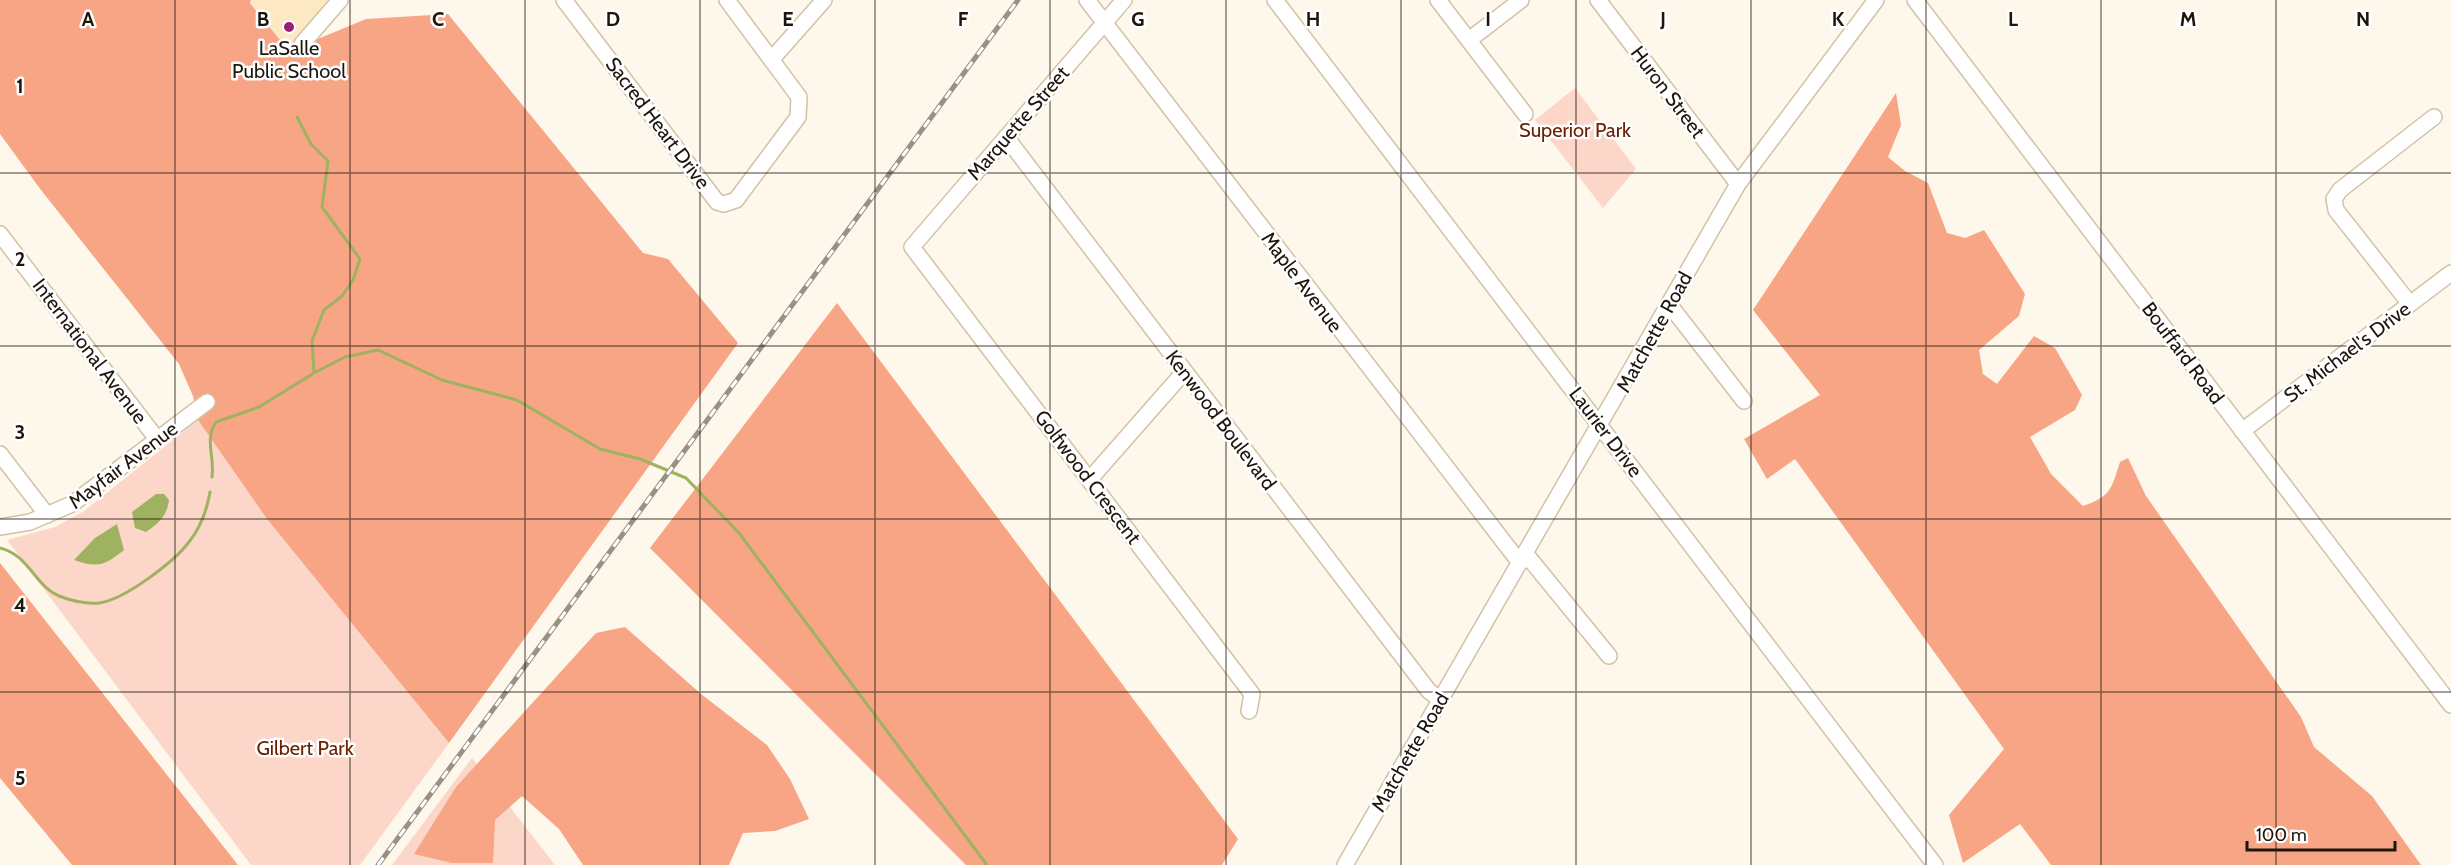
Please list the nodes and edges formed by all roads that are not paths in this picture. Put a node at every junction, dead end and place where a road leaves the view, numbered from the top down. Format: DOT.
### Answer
graph roads {
  1 [pos="340,0"];
  2 [pos="564,0"];
  3 [pos="727,0"];
  4 [pos="824,0"];
  5 [pos="1087,0"];
  6 [pos="1124,0"];
  7 [pos="1275,0"];
  8 [pos="1438,0"];
  9 [pos="1521,0"];
  10 [pos="1598,0"];
  11 [pos="1876,0"];
  12 [pos="1915,0"];
  13 [pos="1105,23"];
  14 [pos="1468,40"];
  15 [pos="302,44"];
  16 [pos="772,59"];
  17 [pos="1525,114"];
  18 [pos="2434,117"];
  19 [pos="1006,137"];
  20 [pos="1738,184"];
  21 [pos="0,234"];
  22 [pos="912,247"];
  23 [pos="2451,273"];
  24 [pos="1669,304"];
  25 [pos="2410,304"];
  26 [pos="1184,372"];
  27 [pos="1744,401"];
  28 [pos="207,402"];
  29 [pos="1601,426"];
  30 [pos="2242,431"];
  31 [pos="157,439"];
  32 [pos="0,454"];
  33 [pos="1090,479"];
  34 [pos="47,515"];
  35 [pos="0,527"];
  36 [pos="1522,558"];
  37 [pos="1609,656"];
  38 [pos="1440,700"];
  39 [pos="2451,705"];
  40 [pos="1249,711"];
  41 [pos="1345,865"];
  42 [pos="1935,865"];
  1 -- 15 [label="street"];
  2 -- 16 [label="street, Sacred Heart Drive"];
  3 -- 16 [label="street"];
  4 -- 16 [label="street"];
  5 -- 13 [label="street, Maple Avenue"];
  6 -- 13 [label="street, Marquette Street"];
  7 -- 29 [label="street, Laurier Drive"];
  8 -- 14 [label="street"];
  9 -- 14 [label="street"];
  10 -- 20 [label="street, Huron Street"];
  11 -- 20 [label="street, Matchette Road"];
  12 -- 30 [label="street, Bouffard Road"];
  13 -- 19 [label="street, Marquette Street"];
  13 -- 36 [label="street, Maple Avenue"];
  14 -- 17 [label="street"];
  18 -- 25 [label="street"];
  19 -- 22 [label="street, Marquette Street"];
  19 -- 26 [label="street, Kenwood Boulevard"];
  20 -- 24 [label="street, Matchette Road"];
  21 -- 31 [label="street, International Avenue"];
  22 -- 33 [label="street, Golfwood Crescent"];
  23 -- 25 [label="street, St. Michael's Drive"];
  24 -- 27 [label="street"];
  24 -- 29 [label="street, Matchette Road"];
  25 -- 30 [label="street, St. Michael's Drive"];
  26 -- 33 [label="street"];
  26 -- 38 [label="street, Kenwood Boulevard"];
  28 -- 31 [label="street, Mayfair Avenue"];
  29 -- 36 [label="street, Matchette Road"];
  29 -- 42 [label="street, Laurier Drive"];
  30 -- 39 [label="street, Bouffard Road"];
  31 -- 34 [label="street, Mayfair Avenue"];
  32 -- 34 [label="street"];
  33 -- 40 [label="street, Golfwood Crescent"];
  34 -- 35 [label="street, Mayfair Avenue"];
  36 -- 37 [label="street, Maple Avenue"];
  36 -- 38 [label="street, Matchette Road"];
  38 -- 41 [label="street, Matchette Road"];
}
